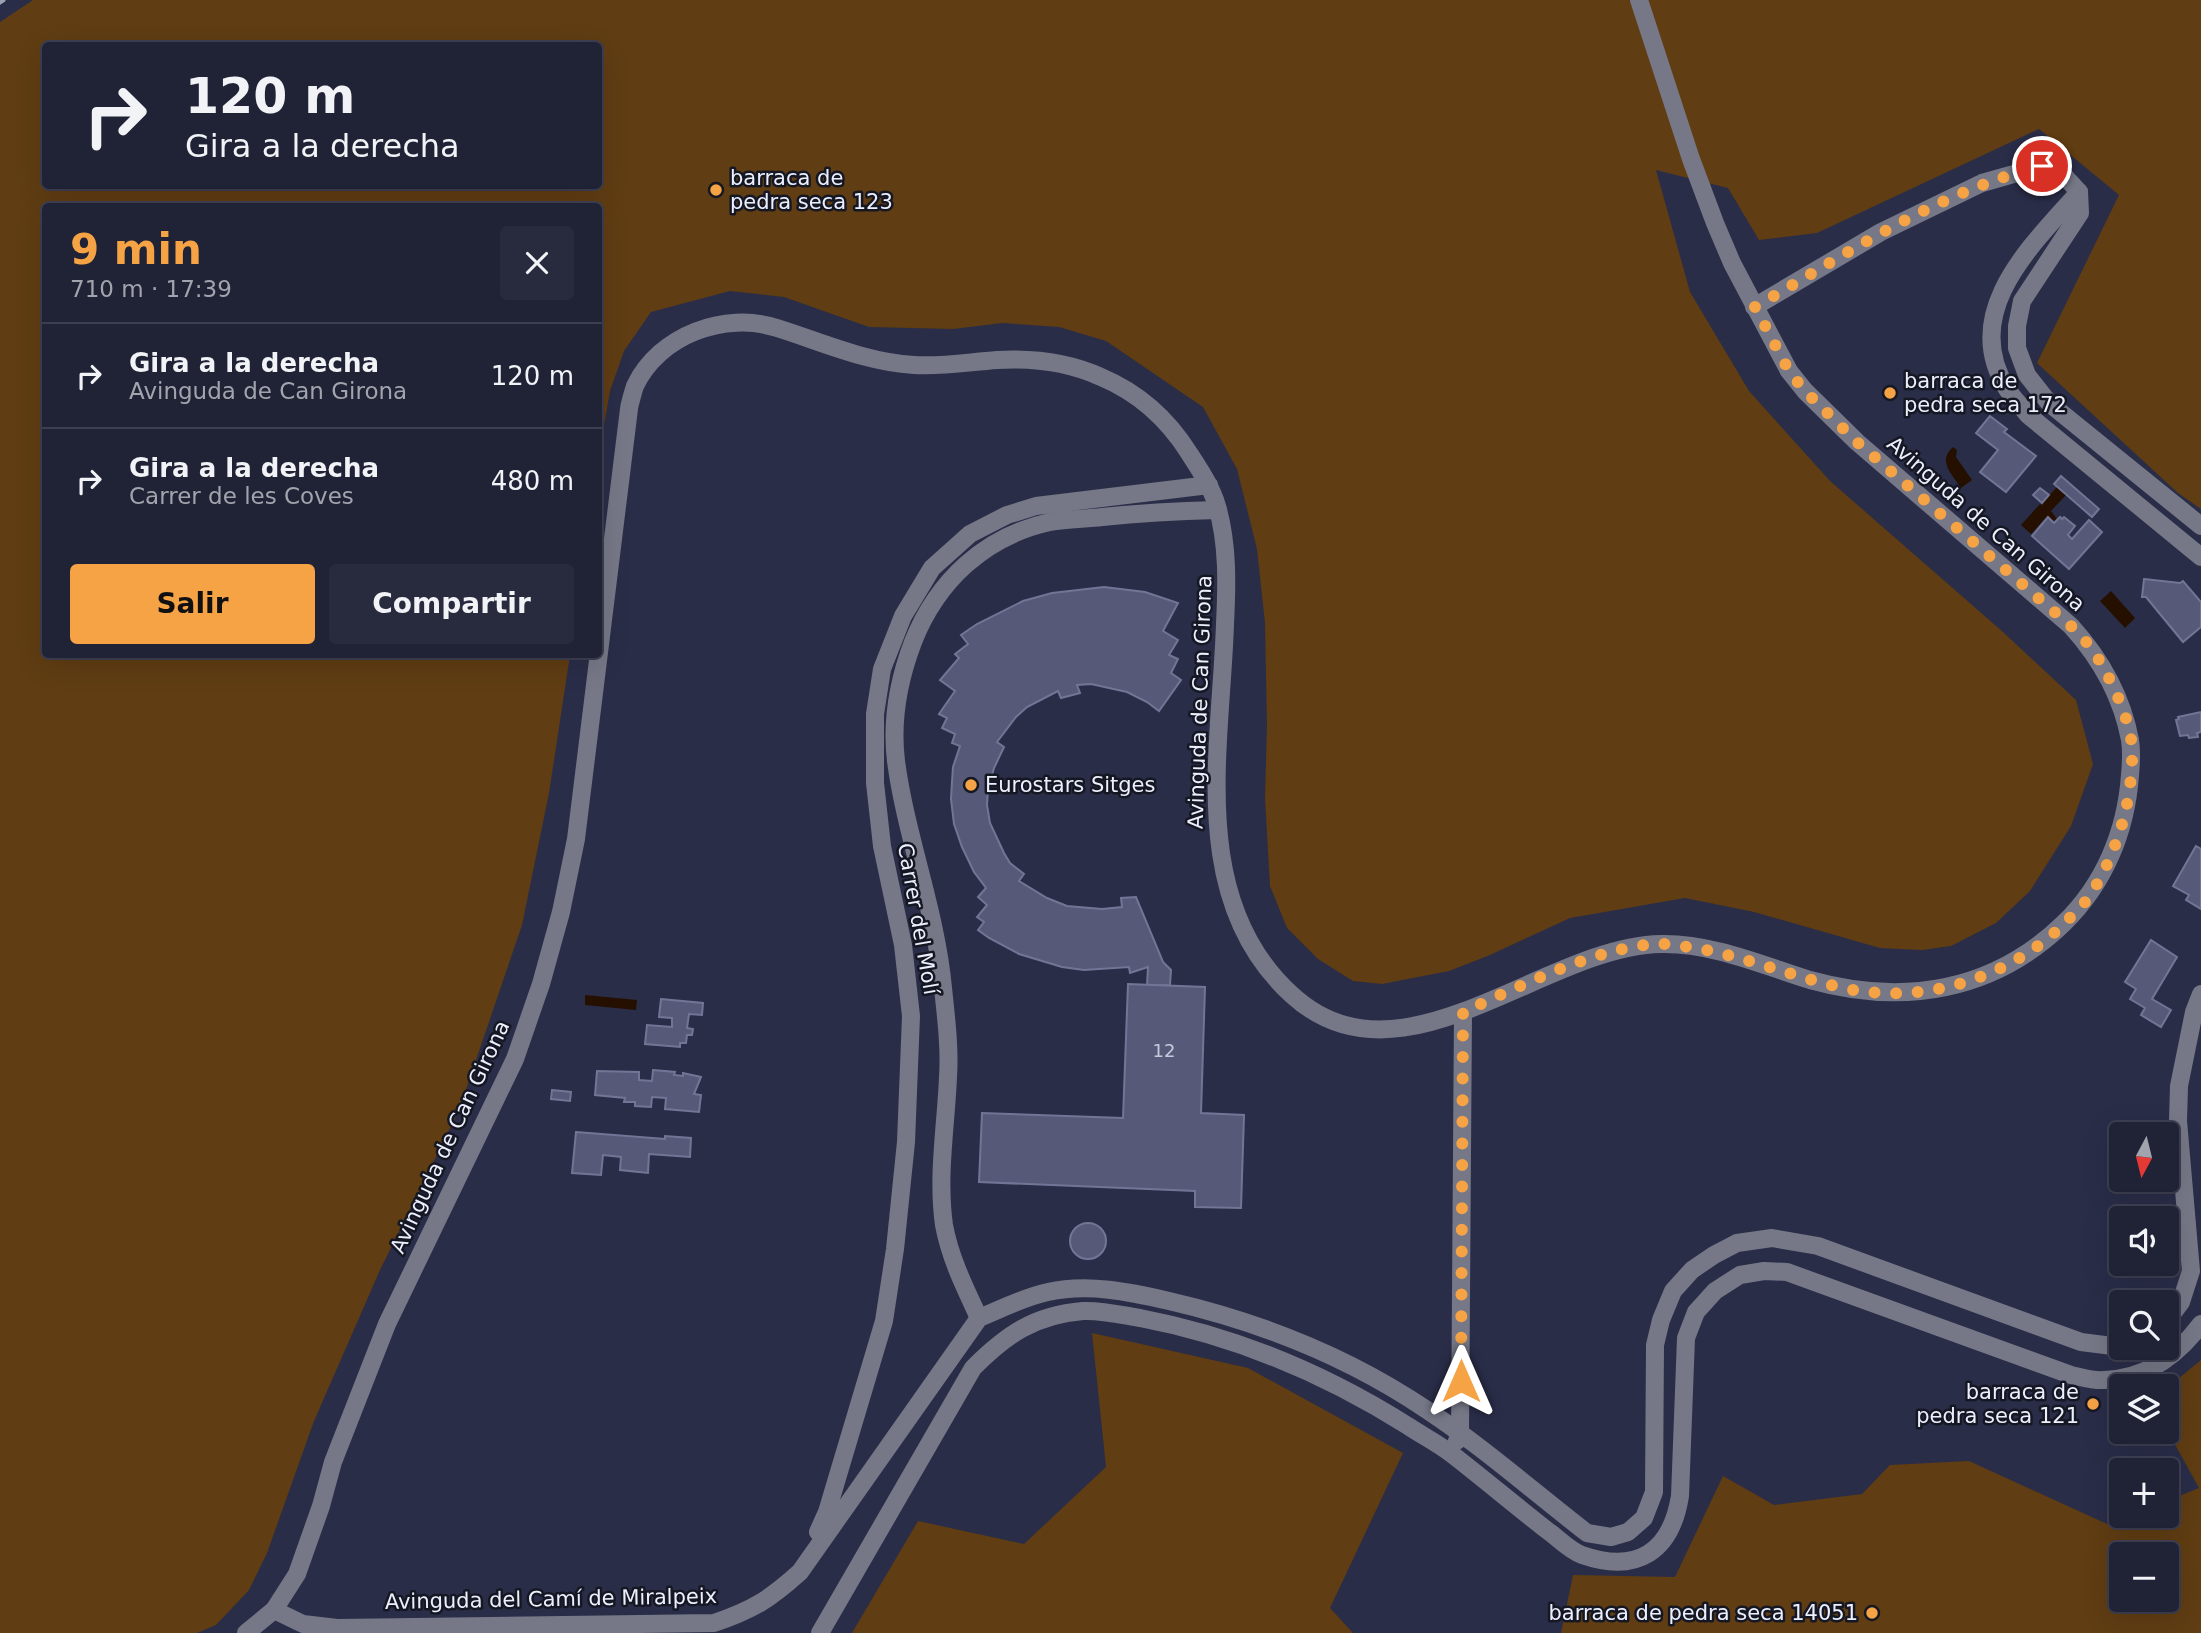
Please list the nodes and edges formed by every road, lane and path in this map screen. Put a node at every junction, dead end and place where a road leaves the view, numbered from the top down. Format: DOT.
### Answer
graph roads {
  1 [pos="1639,0"];
  2 [pos="2079,192"];
  3 [pos="1755,307"];
  4 [pos="1209,485"];
  5 [pos="1218,510"];
  6 [pos="2201,526"];
  7 [pos="2201,557"];
  8 [pos="602,628"];
  9 [pos="598,658"];
  10 [pos="2201,994"];
  11 [pos="1463,1012"];
  12 [pos="2179,1305"];
  13 [pos="979,1318"];
  14 [pos="2201,1324"];
  15 [pos="2109,1346"];
  16 [pos="1461,1434"];
  17 [pos="1451,1454"];
  18 [pos="800,1572"];
  19 [pos="274,1610"];
  20 [pos="246,1633"];
  21 [pos="820,1633"];
  1 -- 3 [label="street, Avinguda de Can Girona"];
  2 -- 3 [label="street"];
  2 -- 6 [label="street"];
  2 -- 7 [label="street"];
  3 -- 11 [label="street, Avinguda de Can Girona"];
  4 -- 5 [label="street, Avinguda de Can Girona"];
  4 -- 8 [label="street, Avinguda de Can Girona"];
  4 -- 18 [label="street, Carrer del Molí"];
  5 -- 11 [label="street, Avinguda de Can Girona"];
  5 -- 13 [label="street, Carrer del Molí"];
  9 -- 19 [label="street, Avinguda de Can Girona"];
  10 -- 12 [label="street"];
  11 -- 16 [label="street"];
  13 -- 16 [label="street"];
  13 -- 18 [label="street, Avinguda del Camí de Miralpeix"];
  14 -- 17 [label="street"];
  15 -- 16 [label="street"];
  16 -- 17 [label="street"];
  17 -- 21 [label="street"];
  18 -- 19 [label="street, Avinguda del Camí de Miralpeix"];
  19 -- 20 [label="street"];
}
